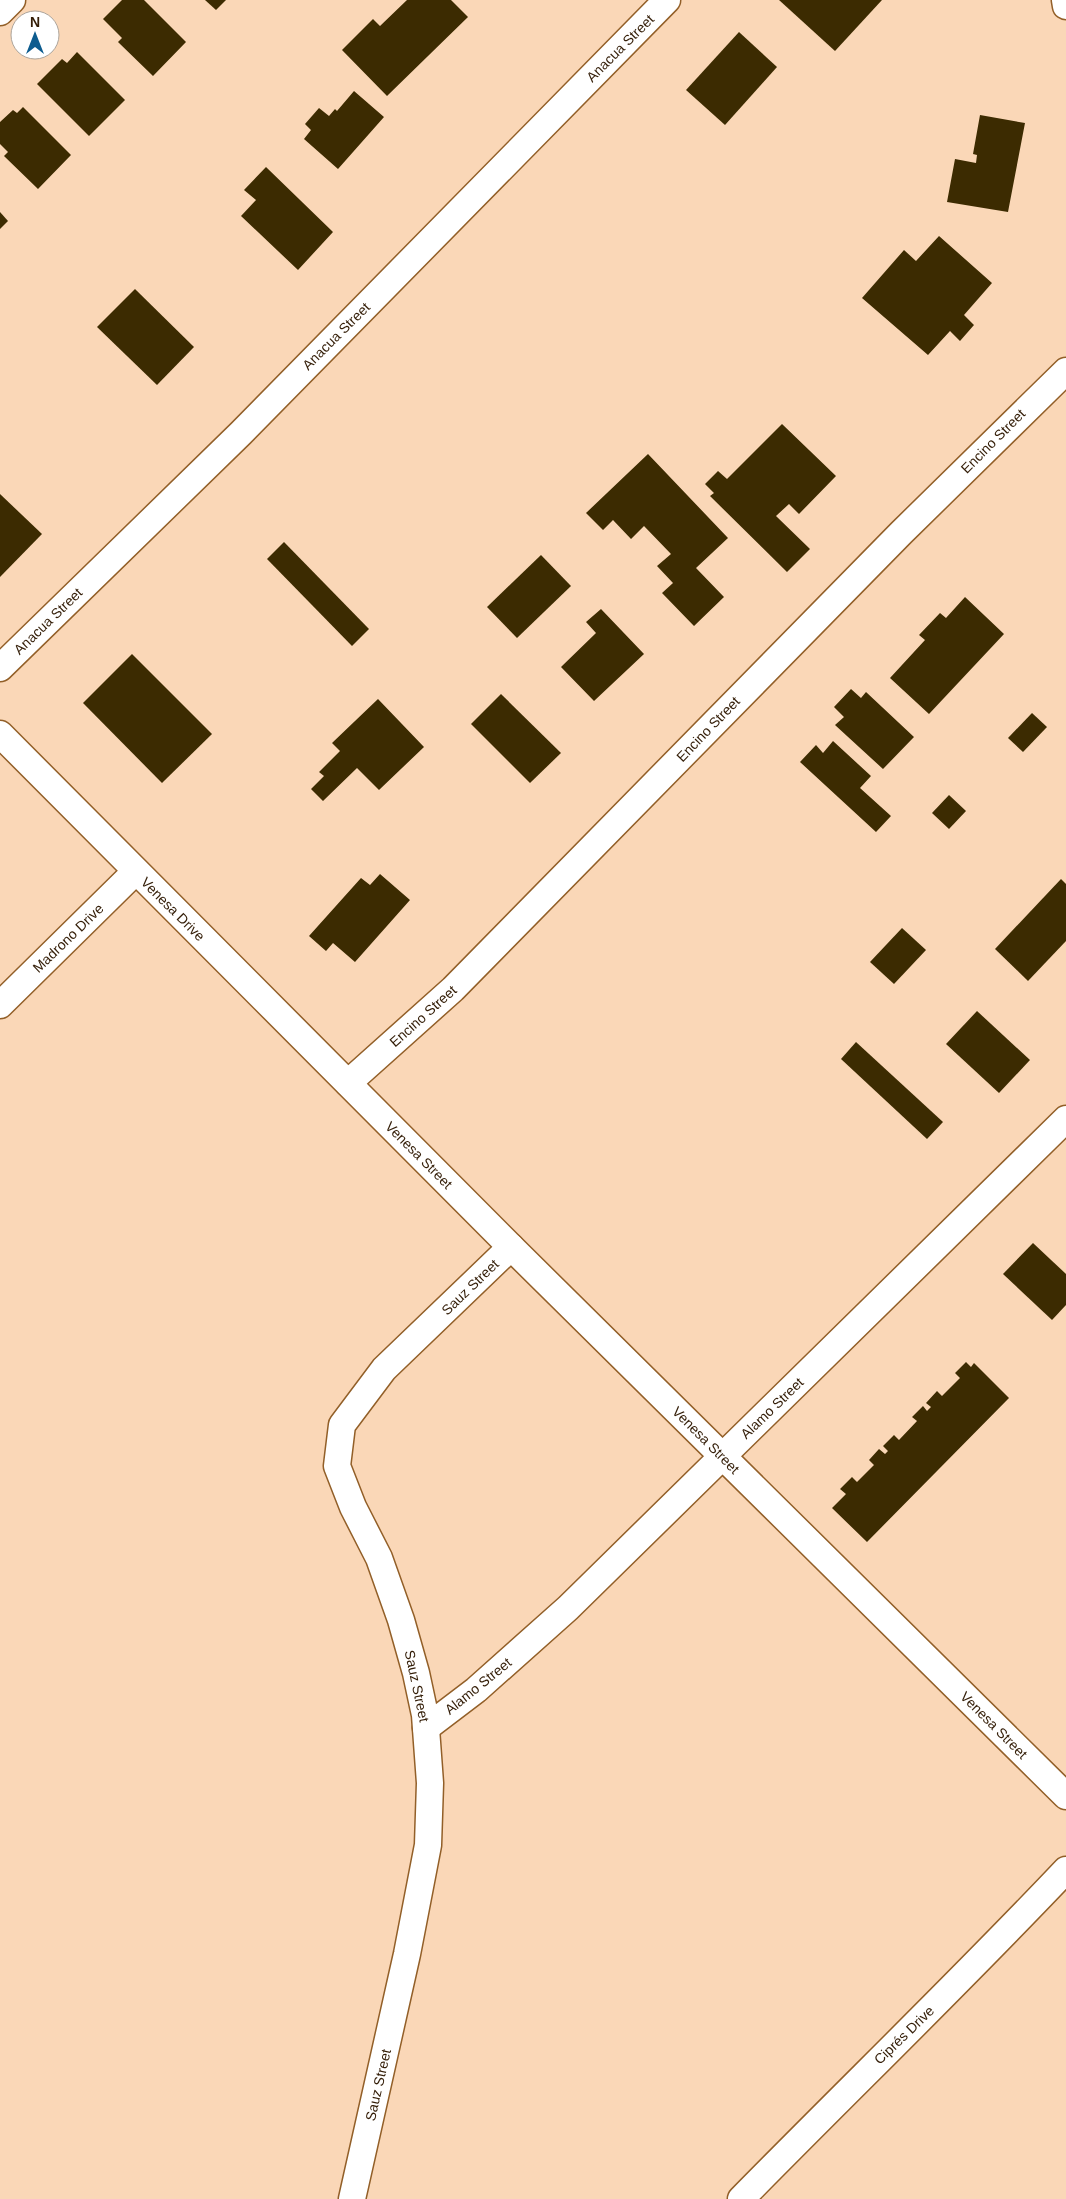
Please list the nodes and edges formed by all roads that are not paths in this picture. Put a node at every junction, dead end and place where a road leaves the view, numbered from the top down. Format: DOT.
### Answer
graph roads {
  1 [pos="12,0"];
  2 [pos="667,0"];
  3 [pos="1065,0"];
  4 [pos="1066,6"];
  5 [pos="0,12"];
  6 [pos="1066,371"];
  7 [pos="0,668"];
  8 [pos="0,734"];
  9 [pos="135,872"];
  10 [pos="0,1005"];
  11 [pos="348,1083"];
  12 [pos="1066,1119"];
  13 [pos="511,1247"];
  14 [pos="722,1456"];
  15 [pos="426,1728"];
  16 [pos="1066,1796"];
  17 [pos="1066,1870"];
  18 [pos="352,2199"];
  19 [pos="740,2199"];
  1 -- 5 [label="street"];
  2 -- 7 [label="street, Anacua Street"];
  3 -- 4 [label="street"];
  6 -- 11 [label="street, Encino Street"];
  8 -- 9 [label="street, Venesa Drive"];
  9 -- 10 [label="street, Madrono Drive"];
  9 -- 11 [label="street, Venesa Drive"];
  11 -- 13 [label="street, Venesa Street"];
  12 -- 14 [label="street, Alamo Street"];
  13 -- 14 [label="street, Venesa Street"];
  13 -- 15 [label="street, Sauz Street"];
  14 -- 15 [label="street, Alamo Street"];
  14 -- 16 [label="street, Venesa Street"];
  15 -- 18 [label="street, Sauz Street"];
  17 -- 19 [label="street, Ciprés Drive"];
}
